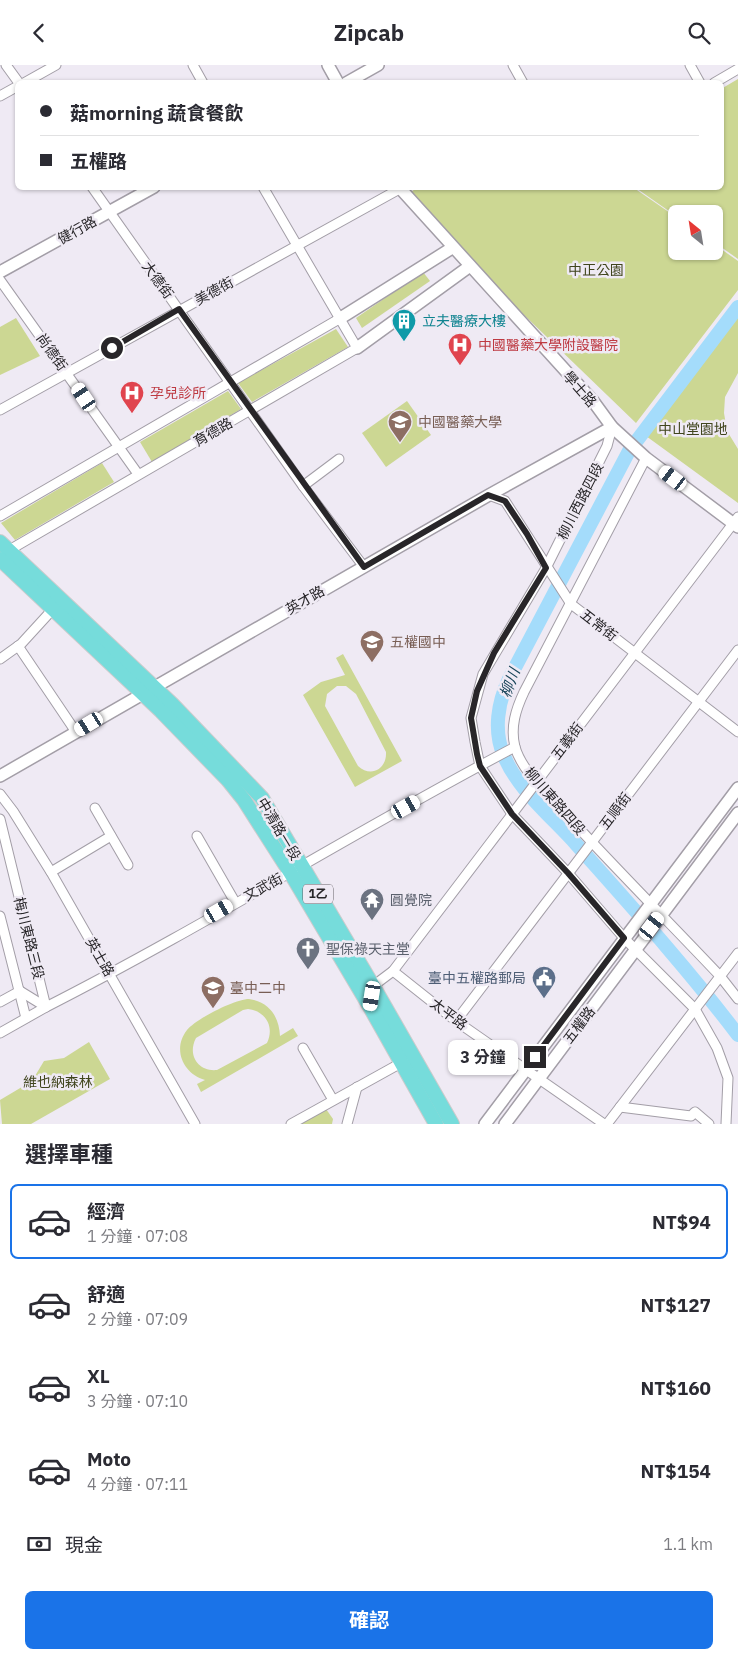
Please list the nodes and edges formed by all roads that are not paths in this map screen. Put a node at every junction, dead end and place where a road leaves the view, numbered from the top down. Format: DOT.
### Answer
graph roads {
  1 [pos="6,65"];
  2 [pos="56,65"];
  3 [pos="193,65"];
  4 [pos="328,65"];
  5 [pos="378,65"];
  6 [pos="513,65"];
  7 [pos="690,65"];
  8 [pos="738,69"];
  9 [pos="15,80"];
  10 [pos="29,80"];
  11 [pos="201,80"];
  12 [pos="336,80"];
  13 [pos="351,80"];
  14 [pos="521,80"];
  15 [pos="698,80"];
  16 [pos="719,80"];
  17 [pos="15,86"];
  18 [pos="0,95"];
  19 [pos="94,190"];
  20 [pos="149,190"];
  21 [pos="265,190"];
  22 [pos="396,190"];
  23 [pos="402,190"];
  24 [pos="109,212"];
  25 [pos="296,245"];
  26 [pos="452,248"];
  27 [pos="470,266"];
  28 [pos="0,272"];
  29 [pos="0,280"];
  30 [pos="179,309"];
  31 [pos="339,319"];
  32 [pos="357,348"];
  33 [pos="68,374"];
  34 [pos="230,382"];
  35 [pos="0,410"];
  36 [pos="250,410"];
  37 [pos="612,427"];
  38 [pos="119,446"];
  39 [pos="642,454"];
  40 [pos="339,459"];
  41 [pos="138,475"];
  42 [pos="304,486"];
  43 [pos="488,495"];
  44 [pos="0,516"];
  45 [pos="736,522"];
  46 [pos="2,552"];
  47 [pos="364,567"];
  48 [pos="548,571"];
  49 [pos="571,604"];
  50 [pos="53,609"];
  51 [pos="18,646"];
  52 [pos="738,650"];
  53 [pos="634,653"];
  54 [pos="0,659"];
  55 [pos="148,690"];
  56 [pos="698,701"];
  57 [pos="76,732"];
  58 [pos="738,732"];
  59 [pos="515,747"];
  60 [pos="480,766"];
  61 [pos="0,776"];
  62 [pos="534,785"];
  63 [pos="738,788"];
  64 [pos="0,794"];
  65 [pos="95,808"];
  66 [pos="514,812"];
  67 [pos="738,813"];
  68 [pos="0,819"];
  69 [pos="111,836"];
  70 [pos="196,836"];
  71 [pos="588,845"];
  72 [pos="128,865"];
  73 [pos="295,869"];
  74 [pos="570,870"];
  75 [pos="51,872"];
  76 [pos="235,902"];
  77 [pos="650,903"];
  78 [pos="661,914"];
  79 [pos="0,916"];
  80 [pos="2,932"];
  81 [pos="624,938"];
  82 [pos="635,950"];
  83 [pos="738,953"];
  84 [pos="393,971"];
  85 [pos="110,974"];
  86 [pos="720,976"];
  87 [pos="374,986"];
  88 [pos="20,991"];
  89 [pos="738,999"];
  90 [pos="0,1002"];
  91 [pos="46,1007"];
  92 [pos="370,1007"];
  93 [pos="697,1007"];
  94 [pos="26,1017"];
  95 [pos="456,1021"];
  96 [pos="0,1033"];
  97 [pos="303,1048"];
  98 [pos="401,1063"];
  99 [pos="526,1070"];
  100 [pos="538,1079"];
  101 [pos="357,1087"];
  102 [pos="332,1100"];
  103 [pos="620,1107"];
  104 [pos="195,1124"];
  105 [pos="291,1124"];
  106 [pos="347,1124"];
  107 [pos="436,1124"];
  108 [pos="452,1124"];
  109 [pos="485,1124"];
  110 [pos="505,1124"];
  111 [pos="605,1124"];
  112 [pos="709,1124"];
  113 [pos="726,1124"];
  1 -- 9 [label="street"];
  2 -- 10 [label="street"];
  3 -- 11 [label="street"];
  4 -- 12 [label="street"];
  5 -- 13 [label="street"];
  6 -- 14 [label="street"];
  7 -- 15 [label="street"];
  8 -- 16 [label="street"];
  17 -- 18 [label="street"];
  19 -- 24 [label="street, 大德街"];
  20 -- 24 [label="street, 健行路"];
  21 -- 25 [label="street"];
  22 -- 25 [label="street, 美德街"];
  23 -- 26 [label="street, 學士路"];
  24 -- 28 [label="street, 健行路"];
  24 -- 30 [label="street, 大德街"];
  25 -- 30 [label="street, 美德街"];
  25 -- 31 [label="street"];
  26 -- 27 [label="street, 學士路"];
  26 -- 31 [label="street"];
  27 -- 32 [label="street, 育德路"];
  27 -- 37 [label="street, 學士路"];
  29 -- 33 [label="street, 尚德街"];
  30 -- 33 [label="street, 美德街"];
  30 -- 34 [label="street, 大德街"];
  31 -- 32 [label="street"];
  31 -- 34 [label="street"];
  32 -- 36 [label="street, 育德路"];
  33 -- 35 [label="street, 美德街"];
  33 -- 38 [label="street, 尚德街"];
  34 -- 36 [label="street, 大德街"];
  34 -- 38 [label="street"];
  36 -- 41 [label="street, 育德路"];
  36 -- 42 [label="street, 大德街"];
  37 -- 39 [label="street, 學士路"];
  37 -- 43 [label="street, 英才路"];
  37 -- 48 [label="street, 柳川西路四段"];
  38 -- 41 [label="street, 尚德街"];
  38 -- 44 [label="street"];
  39 -- 45 [label="street, 學士路"];
  39 -- 49 [label="street, 柳川東路四段"];
  40 -- 42 [label="street"];
  41 -- 46 [label="street, 育德路"];
  42 -- 47 [label="street, 大德街"];
  43 -- 47 [label="street, 英才路"];
  43 -- 48 [label="street, 五常街"];
  45 -- 53 [label="street, 五義街"];
  46 -- 50 [label="main road, 中清路一段 / 1乙"];
  46 -- 55 [label="main road, 中清路一段 / 1乙"];
  47 -- 55 [label="street, 英才路"];
  48 -- 49 [label="street, 五常街"];
  48 -- 60 [label="street, 柳川西路四段"];
  49 -- 53 [label="street, 五常街"];
  49 -- 59 [label="street, 柳川東路四段"];
  50 -- 51 [label="street"];
  50 -- 55 [label="main road, 中清路一段 / 1乙"];
  51 -- 54 [label="street"];
  51 -- 57 [label="street"];
  52 -- 56 [label="street, 五順街"];
  53 -- 56 [label="street, 五常街"];
  53 -- 62 [label="street, 五義街"];
  55 -- 57 [label="street, 英才路"];
  55 -- 73 [label="main road, 中清路一段 / 1乙"];
  56 -- 58 [label="street, 五常街"];
  56 -- 71 [label="street, 五順街"];
  57 -- 61 [label="street, 英才路"];
  59 -- 60 [label="street, 文武街"];
  59 -- 62 [label="street, 柳川東路四段"];
  60 -- 66 [label="street, 柳川西路四段"];
  60 -- 73 [label="street, 文武街"];
  62 -- 66 [label="street, 五義街"];
  62 -- 71 [label="street, 柳川東路四段"];
  63 -- 77 [label="street"];
  64 -- 75 [label="street, 英士路"];
  65 -- 69 [label="street"];
  66 -- 74 [label="street, 柳川西路四段"];
  66 -- 84 [label="street, 五義街"];
  67 -- 78 [label="street"];
  68 -- 91 [label="street, 梅川東路三段"];
  69 -- 72 [label="street"];
  69 -- 75 [label="street"];
  70 -- 76 [label="street"];
  71 -- 74 [label="street, 五順街"];
  71 -- 77 [label="street, 柳川東路四段"];
  73 -- 76 [label="street, 文武街"];
  73 -- 87 [label="main road, 中清路一段 / 1乙"];
  73 -- 92 [label="main road, 中清路一段 / 1乙"];
  74 -- 81 [label="street, 柳川西路四段"];
  74 -- 95 [label="street, 五順街"];
  75 -- 85 [label="street, 英士路"];
  76 -- 85 [label="street, 文武街"];
  77 -- 78 [label="street, 柳川東路四段"];
  77 -- 81 [label="street, 五權路"];
  78 -- 82 [label="street, 五權路"];
  78 -- 86 [label="street, 柳川東路四段"];
  79 -- 80 [label="street"];
  80 -- 88 [label="street"];
  81 -- 82 [label="street, 柳川西路四段"];
  81 -- 99 [label="street, 五權路"];
  82 -- 93 [label="street, 柳川西路四段"];
  82 -- 100 [label="street, 五權路"];
  83 -- 86 [label="street"];
  84 -- 87 [label="street, 五義街"];
  84 -- 95 [label="street, 太平路"];
  85 -- 91 [label="street, 文武街"];
  85 -- 104 [label="street, 英士路"];
  86 -- 89 [label="street, 柳川東路四段"];
  86 -- 93 [label="street"];
  87 -- 92 [label="street"];
  87 -- 108 [label="main road, 中清路一段 / 1乙"];
  88 -- 90 [label="street"];
  88 -- 91 [label="street"];
  88 -- 94 [label="street"];
  91 -- 94 [label="street"];
  92 -- 98 [label="main road, 中清路一段 / 1乙"];
  93 -- 103 [label="street"];
  93 -- 113 [label="street, 柳川西路四段"];
  94 -- 96 [label="street"];
  95 -- 99 [label="street, 太平路"];
  97 -- 102 [label="street"];
  98 -- 101 [label="street"];
  98 -- 107 [label="main road, 中清路一段 / 1乙"];
  99 -- 100 [label="street, 太平路"];
  99 -- 109 [label="street, 五權路"];
  100 -- 110 [label="street, 五權路"];
  100 -- 111 [label="street, 太平路"];
  101 -- 102 [label="street"];
  101 -- 106 [label="street"];
  102 -- 105 [label="street"];
  103 -- 111 [label="street"];
  103 -- 112 [label="street"];
}
